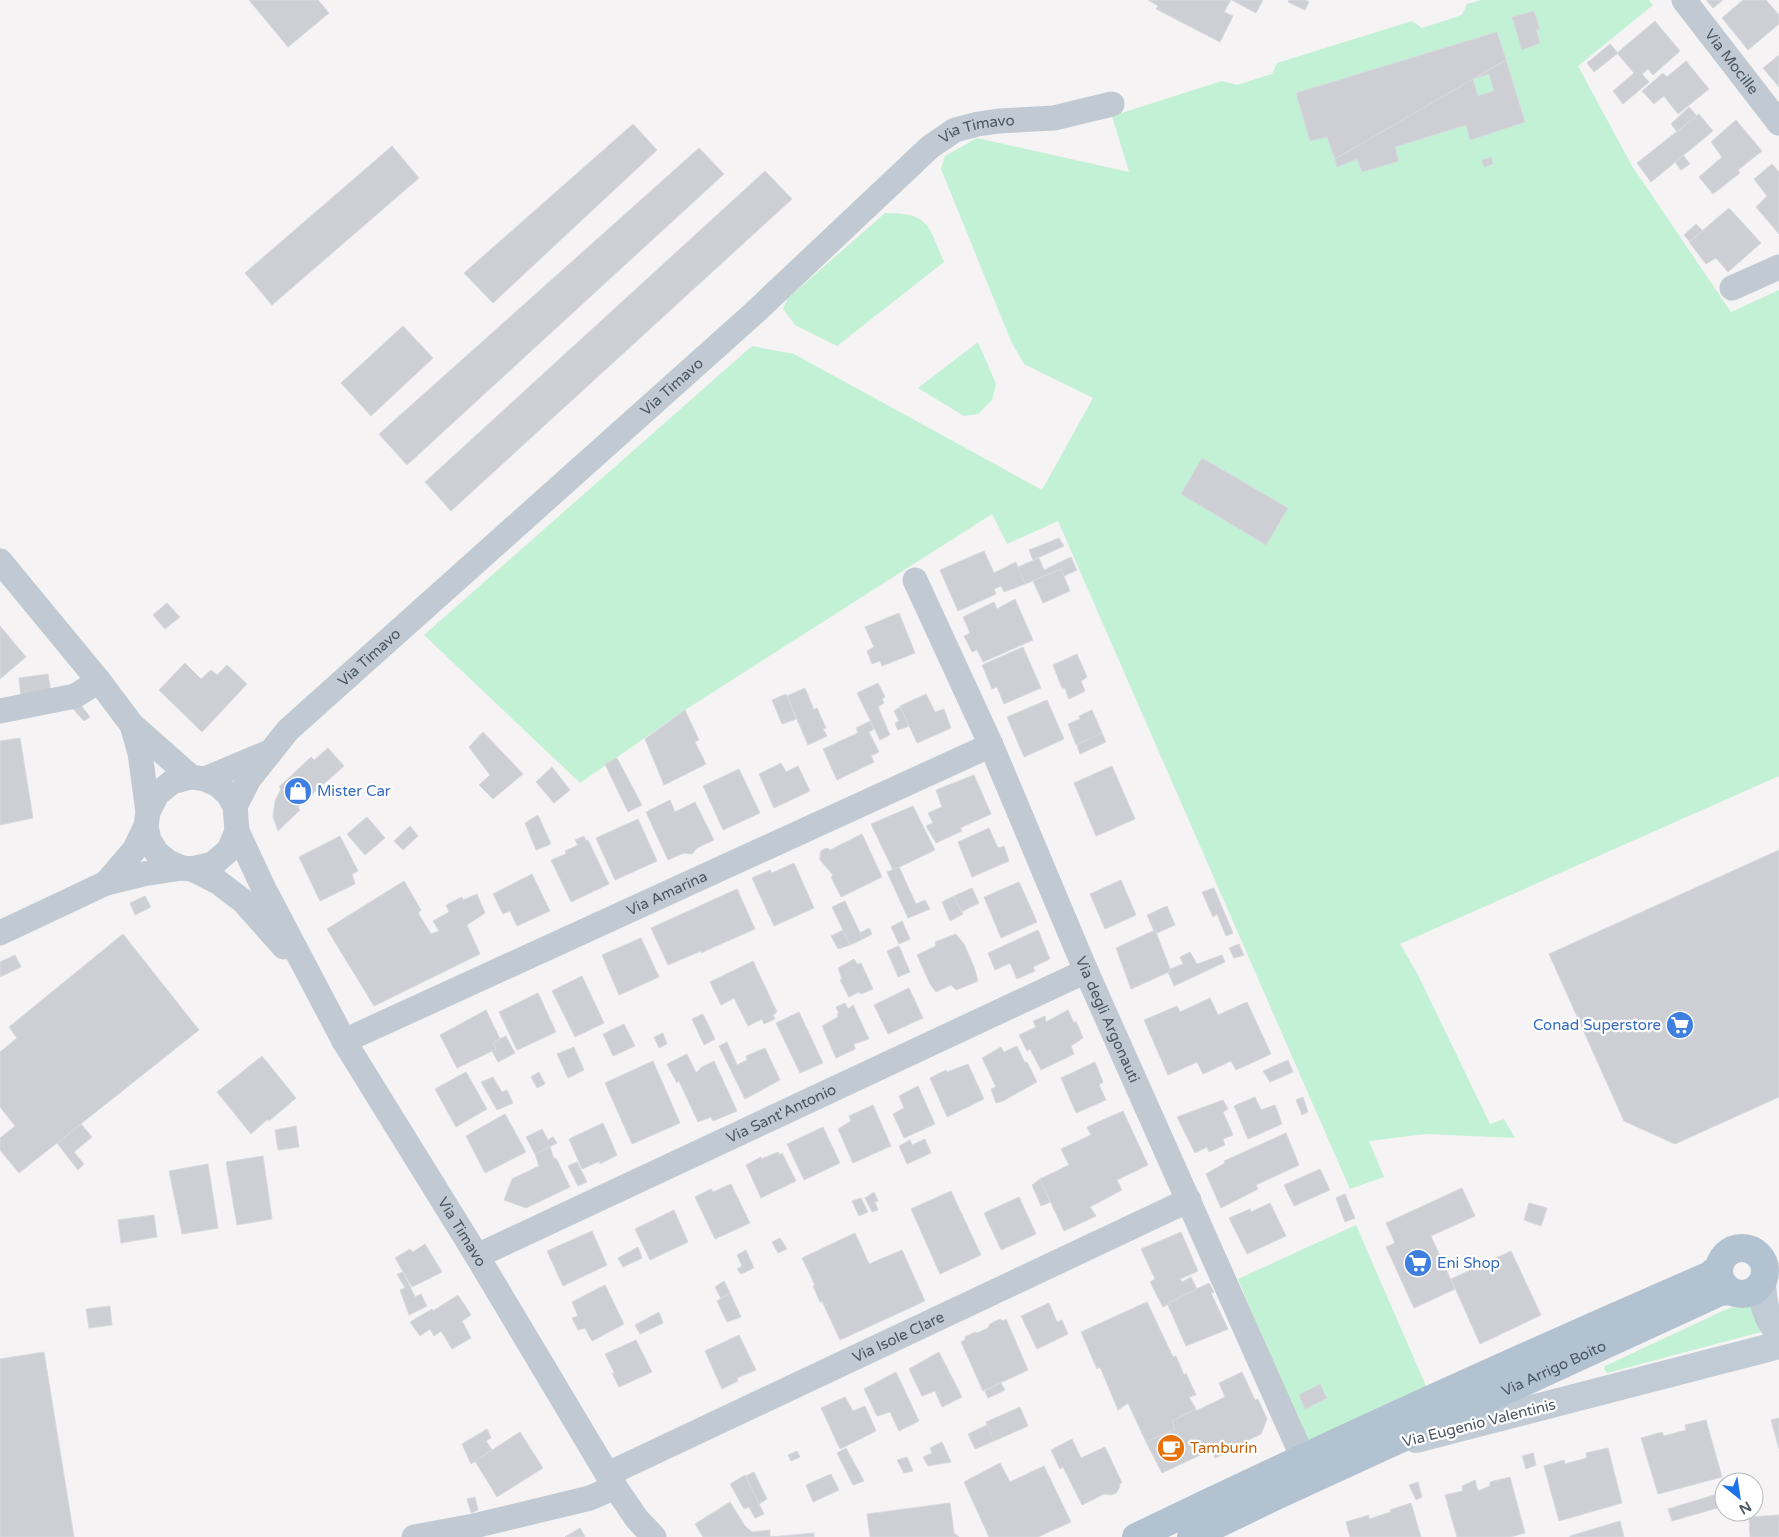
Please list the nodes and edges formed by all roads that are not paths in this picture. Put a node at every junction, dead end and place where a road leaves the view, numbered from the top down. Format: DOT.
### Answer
graph roads {
  1 [pos="1684,0"];
  2 [pos="1112,104"];
  3 [pos="1779,124"];
  4 [pos="1779,268"];
  5 [pos="1732,288"];
  6 [pos="0,561"];
  7 [pos="915,580"];
  8 [pos="99,681"];
  9 [pos="0,711"];
  10 [pos="132,725"];
  11 [pos="991,745"];
  12 [pos="269,752"];
  13 [pos="198,778"];
  14 [pos="235,806"];
  15 [pos="147,819"];
  16 [pos="237,831"];
  17 [pos="187,868"];
  18 [pos="106,883"];
  19 [pos="0,933"];
  20 [pos="1086,971"];
  21 [pos="311,977"];
  22 [pos="344,1041"];
  23 [pos="1189,1200"];
  24 [pos="1779,1242"];
  25 [pos="477,1256"];
  26 [pos="1765,1268"];
  27 [pos="1724,1280"];
  28 [pos="1779,1332"];
  29 [pos="1779,1344"];
  30 [pos="1374,1438"];
  31 [pos="1303,1458"];
  32 [pos="612,1480"];
  33 [pos="645,1531"];
  34 [pos="414,1537"];
  35 [pos="1136,1537"];
  36 [pos="1191,1537"];
  1 -- 3 [label="street, Via Mocille"];
  2 -- 12 [label="street, Via Timavo"];
  4 -- 5 [label="street"];
  6 -- 8 [label="street, Via Timavo"];
  7 -- 11 [label="street, Via degli Argonauti"];
  8 -- 9 [label="street"];
  8 -- 10 [label="street, Via Timavo"];
  10 -- 13 [label="street, Via Timavo"];
  10 -- 15 [label="street, Via Timavo"];
  11 -- 20 [label="street, Via degli Argonauti"];
  11 -- 22 [label="street, Via Amarina"];
  12 -- 13 [label="street"];
  12 -- 14 [label="street, Via Timavo"];
  13 -- 14 [label="street, Via Timavo"];
  13 -- 15 [label="street"];
  14 -- 16 [label="street, Via Timavo"];
  15 -- 17 [label="street, Via Timavo"];
  15 -- 18 [label="street"];
  16 -- 17 [label="street"];
  16 -- 21 [label="street, Via Timavo"];
  17 -- 18 [label="street"];
  17 -- 21 [label="street, Via Timavo"];
  18 -- 19 [label="street"];
  20 -- 23 [label="street, Via degli Argonauti"];
  20 -- 25 [label="street, Via Sant'Antonio"];
  21 -- 22 [label="street, Via Timavo"];
  22 -- 25 [label="street, Via Timavo"];
  23 -- 31 [label="street, Via degli Argonauti"];
  23 -- 32 [label="street, Via Isole Clare"];
  24 -- 26 [label="main road"];
  25 -- 32 [label="street, Via Timavo"];
  26 -- 27 [label="main road"];
  26 -- 27 [label="main road"];
  26 -- 28 [label="main road"];
  27 -- 30 [label="main road, Via Arrigo Boito"];
  29 -- 30 [label="main road, Via Eugenio Valentinis"];
  30 -- 31 [label="main road, Via Eugenio Valentinis"];
  30 -- 36 [label="main road, Via Eugenio Valentinis"];
  31 -- 35 [label="main road, Via Eugenio Valentinis"];
  32 -- 33 [label="street, Via Timavo"];
  32 -- 34 [label="street"];
}
